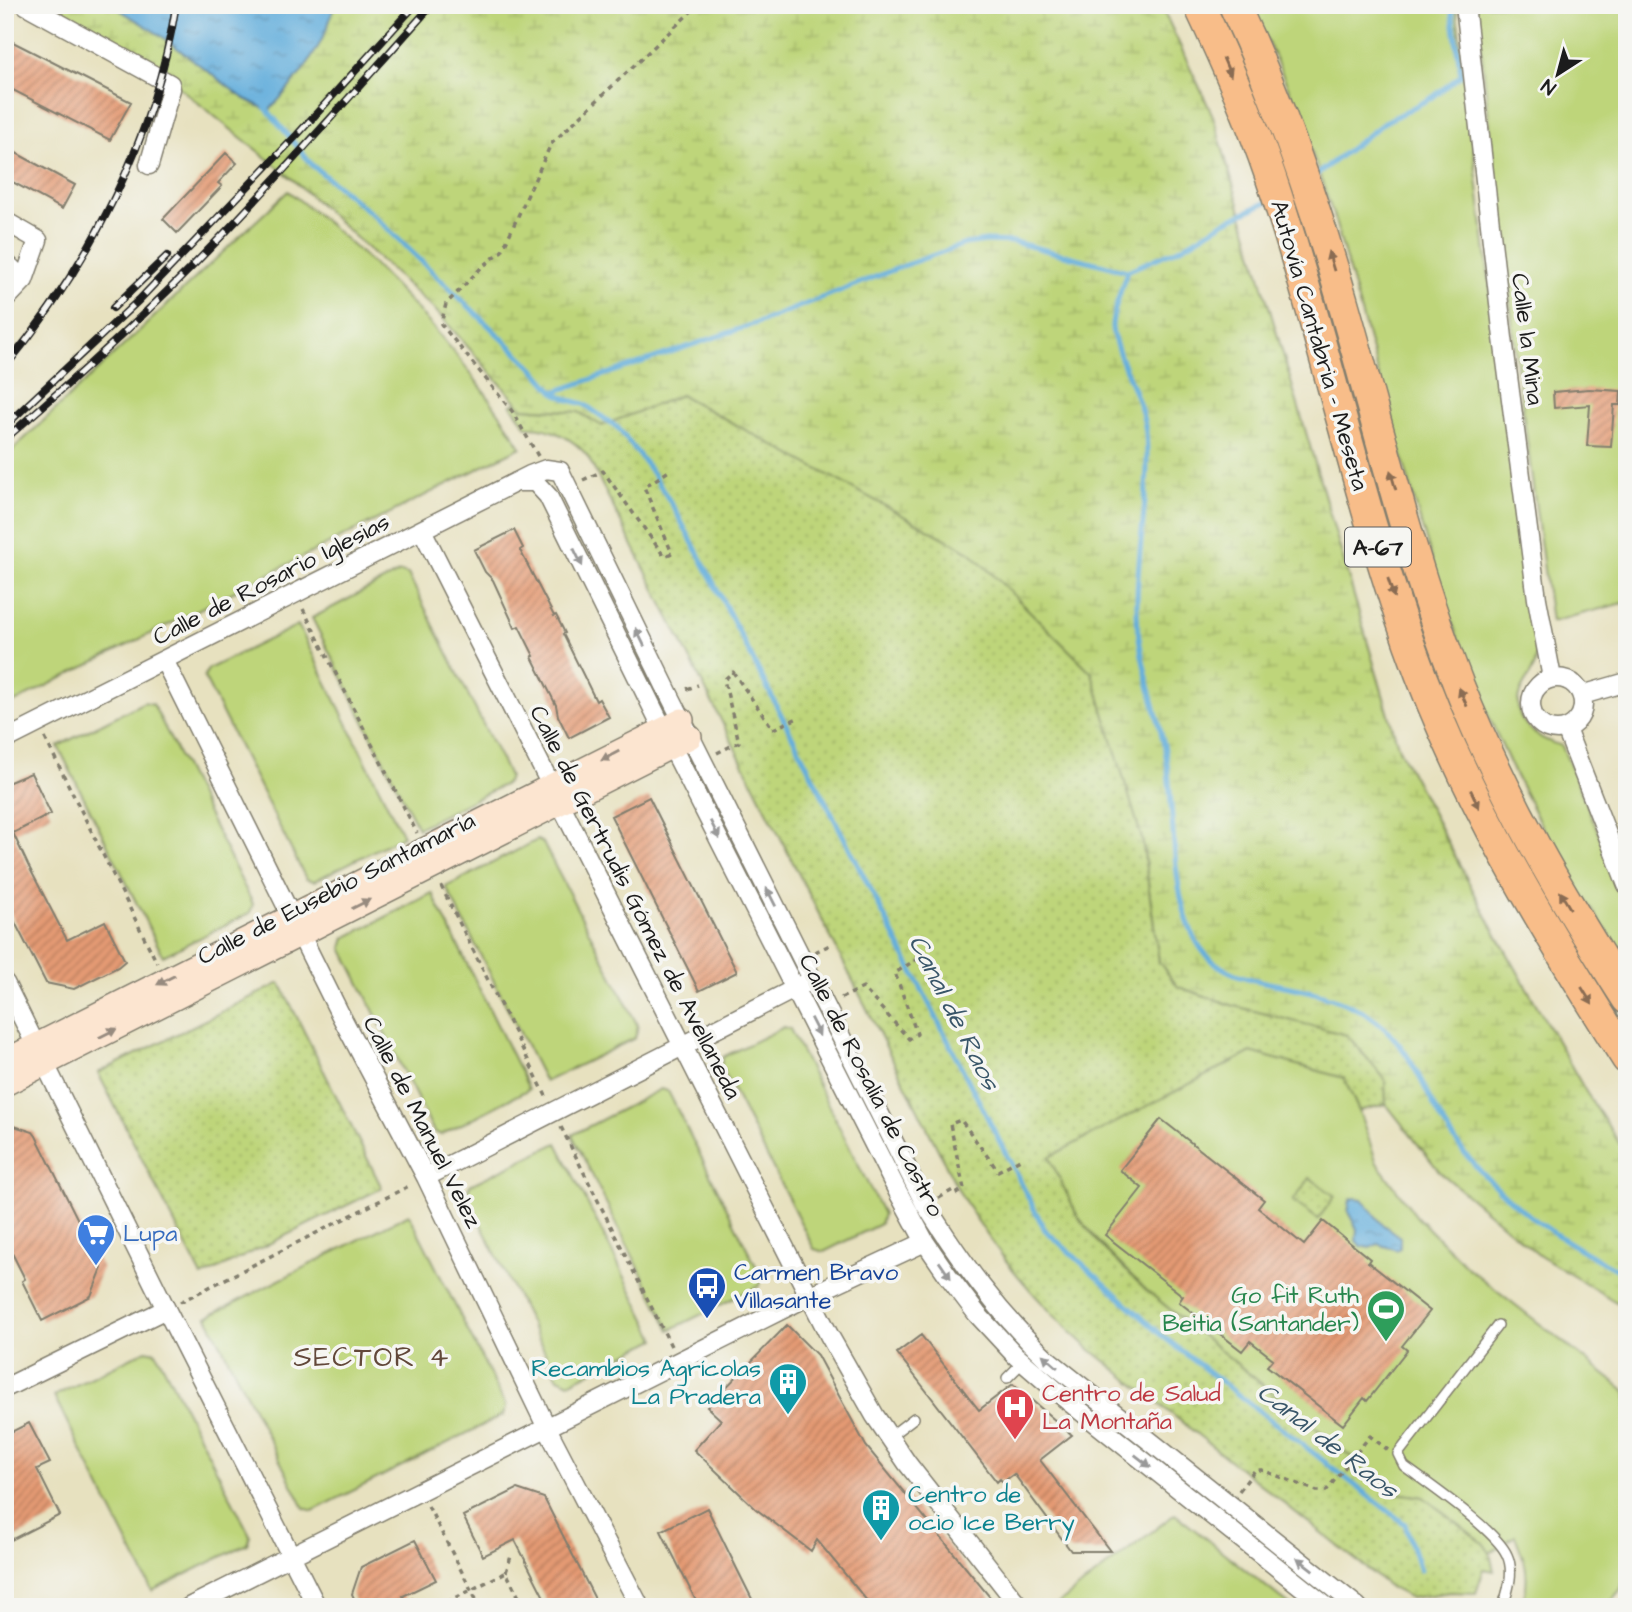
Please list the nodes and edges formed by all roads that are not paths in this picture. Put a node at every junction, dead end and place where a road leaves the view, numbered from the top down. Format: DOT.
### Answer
graph roads {
  1 [pos="26,5"];
  2 [pos="1199,5"];
  3 [pos="1234,5"];
  4 [pos="1465,5"];
  5 [pos="149,165"];
  6 [pos="5,220"];
  7 [pos="5,262"];
  8 [pos="24,280"];
  9 [pos="5,300"];
  10 [pos="553,470"];
  11 [pos="516,482"];
  12 [pos="422,530"];
  13 [pos="164,660"];
  14 [pos="1552,678"];
  15 [pos="1627,682"];
  16 [pos="1582,695"];
  17 [pos="1566,729"];
  18 [pos="677,733"];
  19 [pos="5,740"];
  20 [pos="555,796"];
  21 [pos="1627,885"];
  22 [pos="297,926"];
  23 [pos="813,979"];
  24 [pos="5,983"];
  25 [pos="795,988"];
  26 [pos="1627,999"];
  27 [pos="681,1046"];
  28 [pos="42,1054"];
  29 [pos="1627,1059"];
  30 [pos="5,1061"];
  31 [pos="5,1084"];
  32 [pos="426,1177"];
  33 [pos="925,1242"];
  34 [pos="809,1296"];
  35 [pos="166,1309"];
  36 [pos="1498,1325"];
  37 [pos="1023,1362"];
  38 [pos="1007,1378"];
  39 [pos="5,1388"];
  40 [pos="915,1419"];
  41 [pos="547,1428"];
  42 [pos="890,1437"];
  43 [pos="291,1556"];
  44 [pos="1501,1605"];
  45 [pos="189,1607"];
  46 [pos="317,1607"];
  47 [pos="640,1607"];
  48 [pos="1020,1607"];
  49 [pos="1327,1607"];
  50 [pos="1358,1607"];
  1 -- 5 [label="street"];
  2 -- 29 [label="highway, Autovía Cantabria - Meseta / A-67, one-way"];
  26 -- 3 [label="highway, Autovía Cantabria - Meseta / A-67, one-way"];
  4 -- 14 [label="street, Calle la Mina"];
  6 -- 8 [label="street"];
  7 -- 8 [label="street"];
  8 -- 9 [label="street"];
  10 -- 11 [label="street, Calle de Rosario Iglesias"];
  18 -- 10 [label="street, Calle de Rosalía de Castro, one-way"];
  11 -- 12 [label="street, Calle de Rosario Iglesias"];
  11 -- 18 [label="street, Calle de Rosalía de Castro, one-way"];
  12 -- 13 [label="street, Calle de Rosario Iglesias"];
  12 -- 20 [label="street, Calle de Gertrudis Gómez de Avellaneda"];
  13 -- 19 [label="street, Calle de Rosario Iglesias"];
  13 -- 22 [label="street, Calle de Manuel Velez"];
  14 -- 16 [label="street"];
  14 -- 17 [label="street"];
  15 -- 16 [label="street"];
  16 -- 17 [label="street"];
  17 -- 21 [label="street"];
  18 -- 20 [label="main road, Calle de Eusebio Santamaría"];
  23 -- 18 [label="street, Calle de Rosalía de Castro, one-way"];
  18 -- 25 [label="street, Calle de Rosalía de Castro, one-way"];
  22 -- 20 [label="main road, Calle de Eusebio Santamaría, one-way"];
  20 -- 22 [label="main road, Calle de Eusebio Santamaría"];
  20 -- 27 [label="street, Calle de Gertrudis Gómez de Avellaneda"];
  28 -- 22 [label="main road, Calle de Eusebio Santamaría, one-way"];
  22 -- 28 [label="main road, Calle de Eusebio Santamaría, one-way"];
  22 -- 32 [label="street, Calle de Manuel Velez"];
  23 -- 25 [label="street"];
  50 -- 23 [label="street, Calle de Rosalía de Castro, one-way"];
  24 -- 28 [label="street"];
  25 -- 27 [label="street"];
  25 -- 33 [label="street, Calle de Rosalía de Castro, one-way"];
  27 -- 32 [label="street"];
  27 -- 34 [label="street, Calle de Gertrudis Gómez de Avellaneda"];
  28 -- 30 [label="main road, Calle de Eusebio Santamaría"];
  28 -- 31 [label="main road, Calle de Eusebio Santamaría"];
  28 -- 35 [label="street"];
  32 -- 41 [label="street, Calle de Manuel Velez"];
  33 -- 34 [label="street"];
  33 -- 37 [label="street, Calle de Rosalía de Castro, one-way"];
  34 -- 41 [label="street"];
  34 -- 42 [label="street, Calle de Gertrudis Gómez de Avellaneda"];
  35 -- 39 [label="street"];
  35 -- 43 [label="street"];
  36 -- 44 [label="lane"];
  37 -- 38 [label="lane"];
  37 -- 49 [label="street, Calle de Rosalía de Castro, one-way"];
  40 -- 42 [label="lane"];
  41 -- 43 [label="street"];
  41 -- 47 [label="street, Calle de Manuel Velez"];
  42 -- 48 [label="street, Calle de Gertrudis Gómez de Avellaneda"];
  43 -- 45 [label="street"];
  43 -- 46 [label="street"];
}
